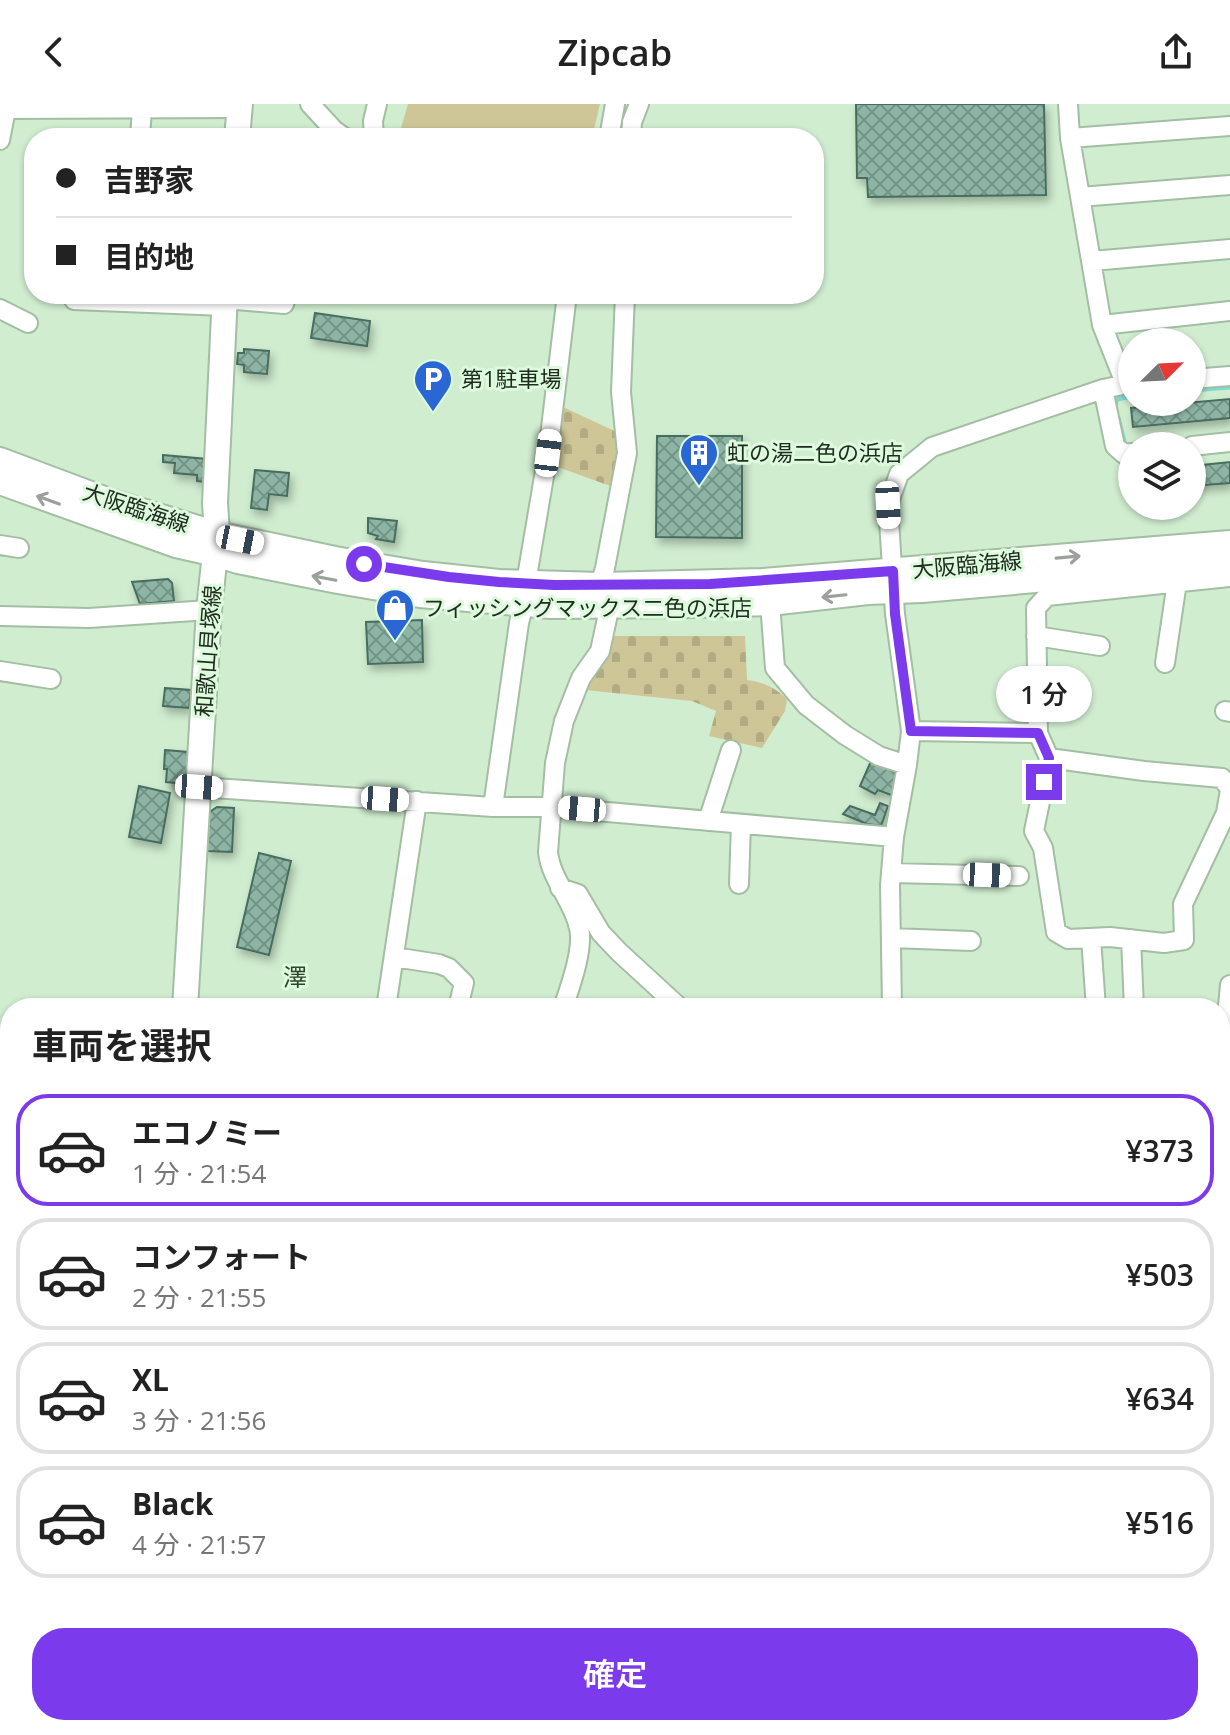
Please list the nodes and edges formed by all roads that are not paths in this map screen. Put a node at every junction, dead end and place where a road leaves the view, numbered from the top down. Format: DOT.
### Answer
graph roads {
  1 [pos="310,104"];
  2 [pos="377,104"];
  3 [pos="615,104"];
  4 [pos="639,104"];
  5 [pos="1068,104"];
  6 [pos="240,106"];
  7 [pos="3,109"];
  8 [pos="142,109"];
  9 [pos="1230,126"];
  10 [pos="141,128"];
  11 [pos="238,128"];
  12 [pos="331,128"];
  13 [pos="373,128"];
  14 [pos="611,128"];
  15 [pos="632,128"];
  16 [pos="1070,138"];
  17 [pos="0,140"];
  18 [pos="1230,185"];
  19 [pos="1080,197"];
  20 [pos="1230,249"];
  21 [pos="1092,261"];
  22 [pos="225,304"];
  23 [pos="566,304"];
  24 [pos="625,304"];
  25 [pos="0,309"];
  26 [pos="1230,311"];
  27 [pos="28,323"];
  28 [pos="1102,325"];
  29 [pos="1118,361"];
  30 [pos="1230,376"];
  31 [pos="1206,378"];
  32 [pos="1118,385"];
  33 [pos="1103,389"];
  34 [pos="1230,442"];
  35 [pos="1206,445"];
  36 [pos="1118,449"];
  37 [pos="0,460"];
  38 [pos="0,482"];
  39 [pos="216,544"];
  40 [pos="1225,558"];
  41 [pos="893,581"];
  42 [pos="1177,582"];
  43 [pos="526,593"];
  44 [pos="605,595"];
  45 [pos="770,603"];
  46 [pos="209,610"];
  47 [pos="0,616"];
  48 [pos="1036,636"];
  49 [pos="1100,646"];
  50 [pos="1165,663"];
  51 [pos="0,671"];
  52 [pos="51,679"];
  53 [pos="911,731"];
  54 [pos="1038,733"];
  55 [pos="731,750"];
  56 [pos="1049,758"];
  57 [pos="907,765"];
  58 [pos="199,787"];
  59 [pos="1230,790"];
  60 [pos="417,801"];
  61 [pos="493,807"];
  62 [pos="550,807"];
  63 [pos="708,821"];
  64 [pos="741,824"];
  65 [pos="894,837"];
  66 [pos="891,873"];
  67 [pos="1019,876"];
  68 [pos="739,884"];
  69 [pos="560,888"];
  70 [pos="891,938"];
  71 [pos="1091,938"];
  72 [pos="1131,939"];
  73 [pos="971,941"];
  74 [pos="394,957"];
  75 [pos="186,998"];
  76 [pos="388,998"];
  77 [pos="460,998"];
  78 [pos="566,998"];
  79 [pos="669,998"];
  80 [pos="892,998"];
  81 [pos="1095,998"];
  82 [pos="1134,998"];
  1 -- 12 [label="street"];
  2 -- 13 [label="street"];
  3 -- 14 [label="street"];
  4 -- 15 [label="street"];
  5 -- 16 [label="street"];
  6 -- 8 [label="street"];
  6 -- 11 [label="main road"];
  7 -- 8 [label="street"];
  7 -- 17 [label="street"];
  8 -- 10 [label="street"];
  9 -- 16 [label="street"];
  16 -- 19 [label="street"];
  18 -- 19 [label="street"];
  19 -- 21 [label="street"];
  20 -- 21 [label="street"];
  21 -- 28 [label="street"];
  22 -- 39 [label="main road, 和歌山貝塚線"];
  23 -- 43 [label="street"];
  24 -- 44 [label="street"];
  25 -- 27 [label="street"];
  26 -- 28 [label="street"];
  28 -- 29 [label="street"];
  30 -- 31 [label="street"];
  32 -- 33 [label="street"];
  33 -- 36 [label="street"];
  33 -- 41 [label="street"];
  34 -- 35 [label="street"];
  37 -- 39 [label="main road, 大阪臨海線"];
  39 -- 38 [label="main road, 大阪臨海線, one-way"];
  39 -- 43 [label="main road, 大阪臨海線"];
  39 -- 46 [label="main road, 和歌山貝塚線"];
  40 -- 41 [label="main road, 大阪臨海線"];
  40 -- 42 [label="street"];
  41 -- 44 [label="main road, 大阪臨海線"];
  41 -- 45 [label="main road, 大阪臨海線, one-way"];
  41 -- 53 [label="street"];
  42 -- 48 [label="street"];
  42 -- 50 [label="street"];
  43 -- 44 [label="main road, 大阪臨海線"];
  43 -- 61 [label="street"];
  44 -- 45 [label="main road, 大阪臨海線"];
  44 -- 62 [label="street"];
  45 -- 57 [label="street"];
  46 -- 47 [label="street"];
  46 -- 58 [label="main road, 和歌山貝塚線"];
  48 -- 49 [label="street"];
  48 -- 54 [label="street"];
  51 -- 52 [label="street"];
  53 -- 54 [label="street"];
  53 -- 57 [label="street"];
  54 -- 56 [label="street"];
  55 -- 63 [label="street"];
  56 -- 59 [label="street"];
  56 -- 71 [label="street"];
  57 -- 65 [label="street"];
  58 -- 60 [label="street"];
  58 -- 75 [label="main road, 和歌山貝塚線"];
  59 -- 72 [label="street"];
  60 -- 61 [label="street"];
  60 -- 74 [label="street"];
  61 -- 62 [label="street"];
  62 -- 63 [label="street"];
  62 -- 69 [label="street"];
  63 -- 64 [label="street"];
  64 -- 65 [label="street"];
  64 -- 68 [label="street"];
  65 -- 66 [label="street"];
  66 -- 67 [label="street"];
  66 -- 70 [label="street"];
  69 -- 78 [label="street"];
  69 -- 79 [label="street"];
  70 -- 73 [label="street"];
  70 -- 80 [label="street"];
  71 -- 72 [label="street"];
  71 -- 81 [label="street"];
  72 -- 82 [label="street"];
  74 -- 76 [label="street"];
  74 -- 77 [label="street"];
}
